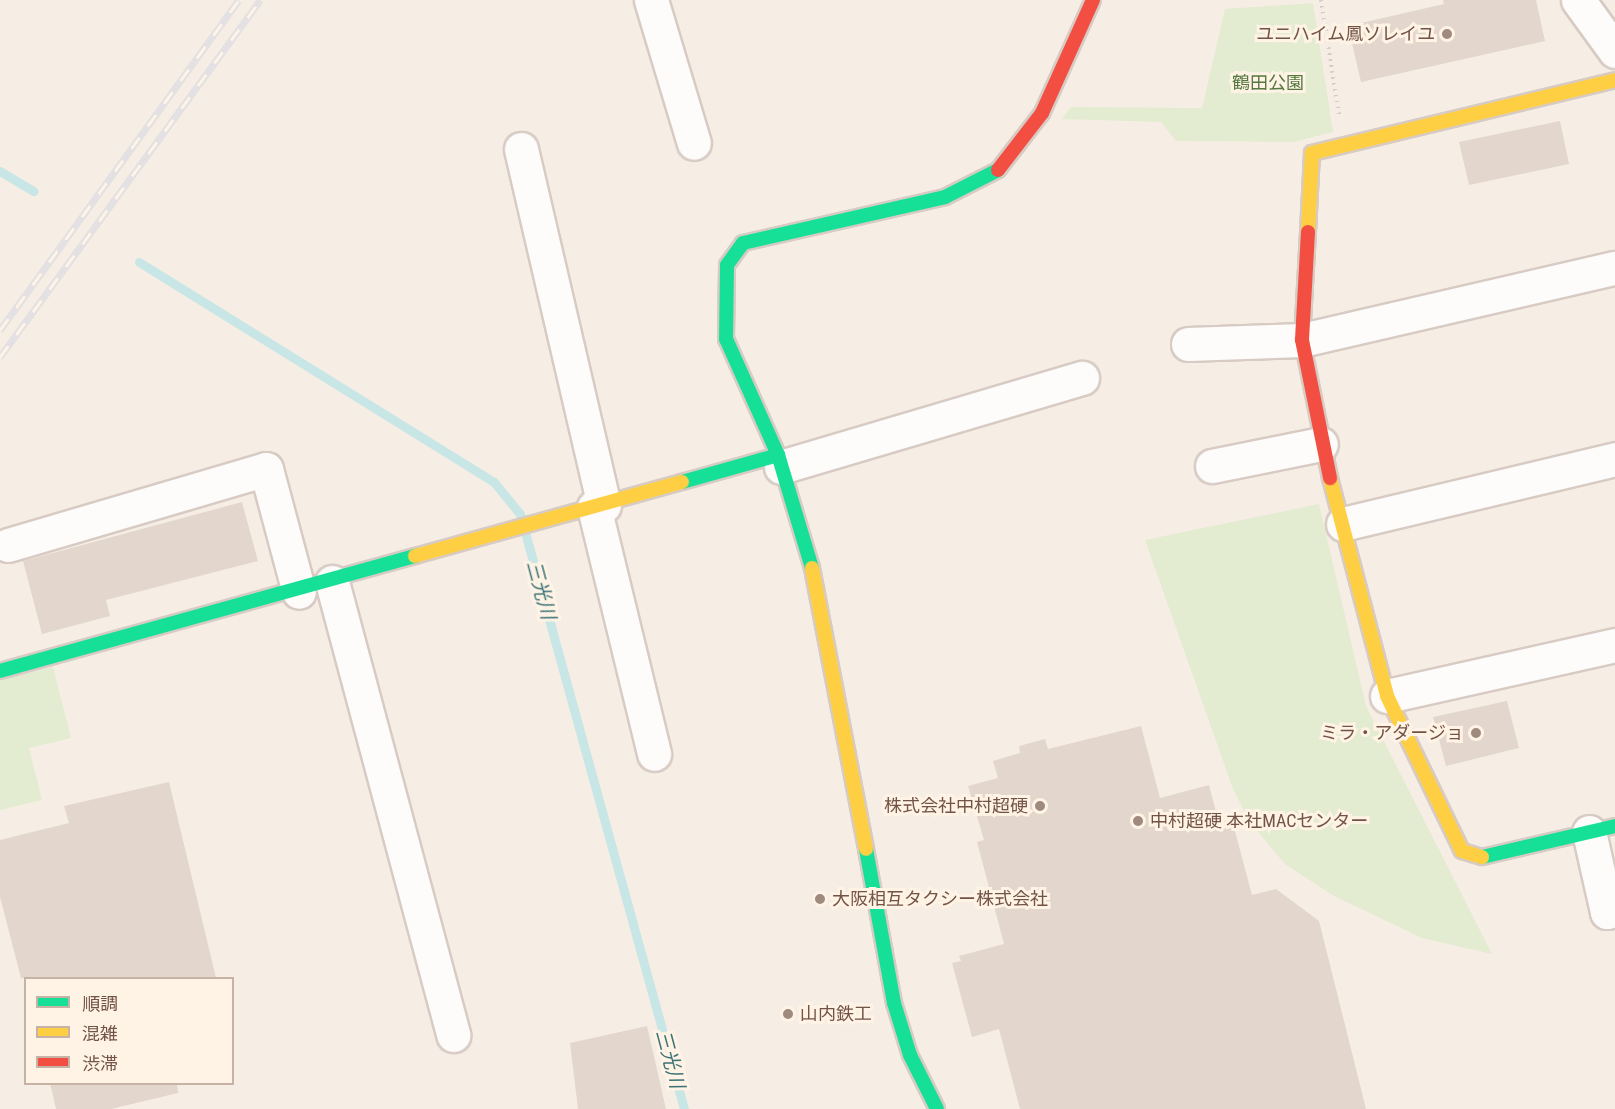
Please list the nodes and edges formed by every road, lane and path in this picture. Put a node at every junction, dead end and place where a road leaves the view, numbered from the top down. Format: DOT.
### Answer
graph roads {
  1 [pos="651,0"];
  2 [pos="1093,0"];
  3 [pos="1321,0"];
  4 [pos="1578,0"];
  5 [pos="1615,51"];
  6 [pos="1615,80"];
  7 [pos="694,143"];
  8 [pos="1343,145"];
  9 [pos="521,149"];
  10 [pos="1615,268"];
  11 [pos="1302,340"];
  12 [pos="1188,344"];
  13 [pos="1082,378"];
  14 [pos="1321,444"];
  15 [pos="1615,459"];
  16 [pos="780,461"];
  17 [pos="1212,466"];
  18 [pos="599,506"];
  19 [pos="1342,524"];
  20 [pos="8,546"];
  21 [pos="332,582"];
  22 [pos="299,592"];
  23 [pos="1615,645"];
  24 [pos="0,671"];
  25 [pos="1387,696"];
  26 [pos="654,754"];
  27 [pos="1602,829"];
  28 [pos="1615,910"];
  29 [pos="453,1035"];
  30 [pos="937,1109"];
  1 -- 7 [label="street"];
  2 -- 16 [label="street"];
  3 -- 8 [label="path"];
  4 -- 5 [label="street"];
  6 -- 8 [label="street"];
  8 -- 11 [label="street"];
  9 -- 18 [label="street"];
  10 -- 11 [label="street"];
  11 -- 12 [label="street"];
  11 -- 14 [label="street"];
  13 -- 16 [label="street"];
  14 -- 17 [label="street"];
  14 -- 19 [label="street"];
  15 -- 19 [label="street"];
  16 -- 18 [label="street"];
  16 -- 30 [label="street"];
  18 -- 21 [label="street"];
  18 -- 26 [label="street"];
  19 -- 25 [label="street"];
  20 -- 22 [label="street"];
  21 -- 22 [label="street"];
  21 -- 29 [label="street"];
  22 -- 24 [label="street"];
  23 -- 25 [label="street"];
  25 -- 27 [label="street"];
  27 -- 28 [label="street"];
}
